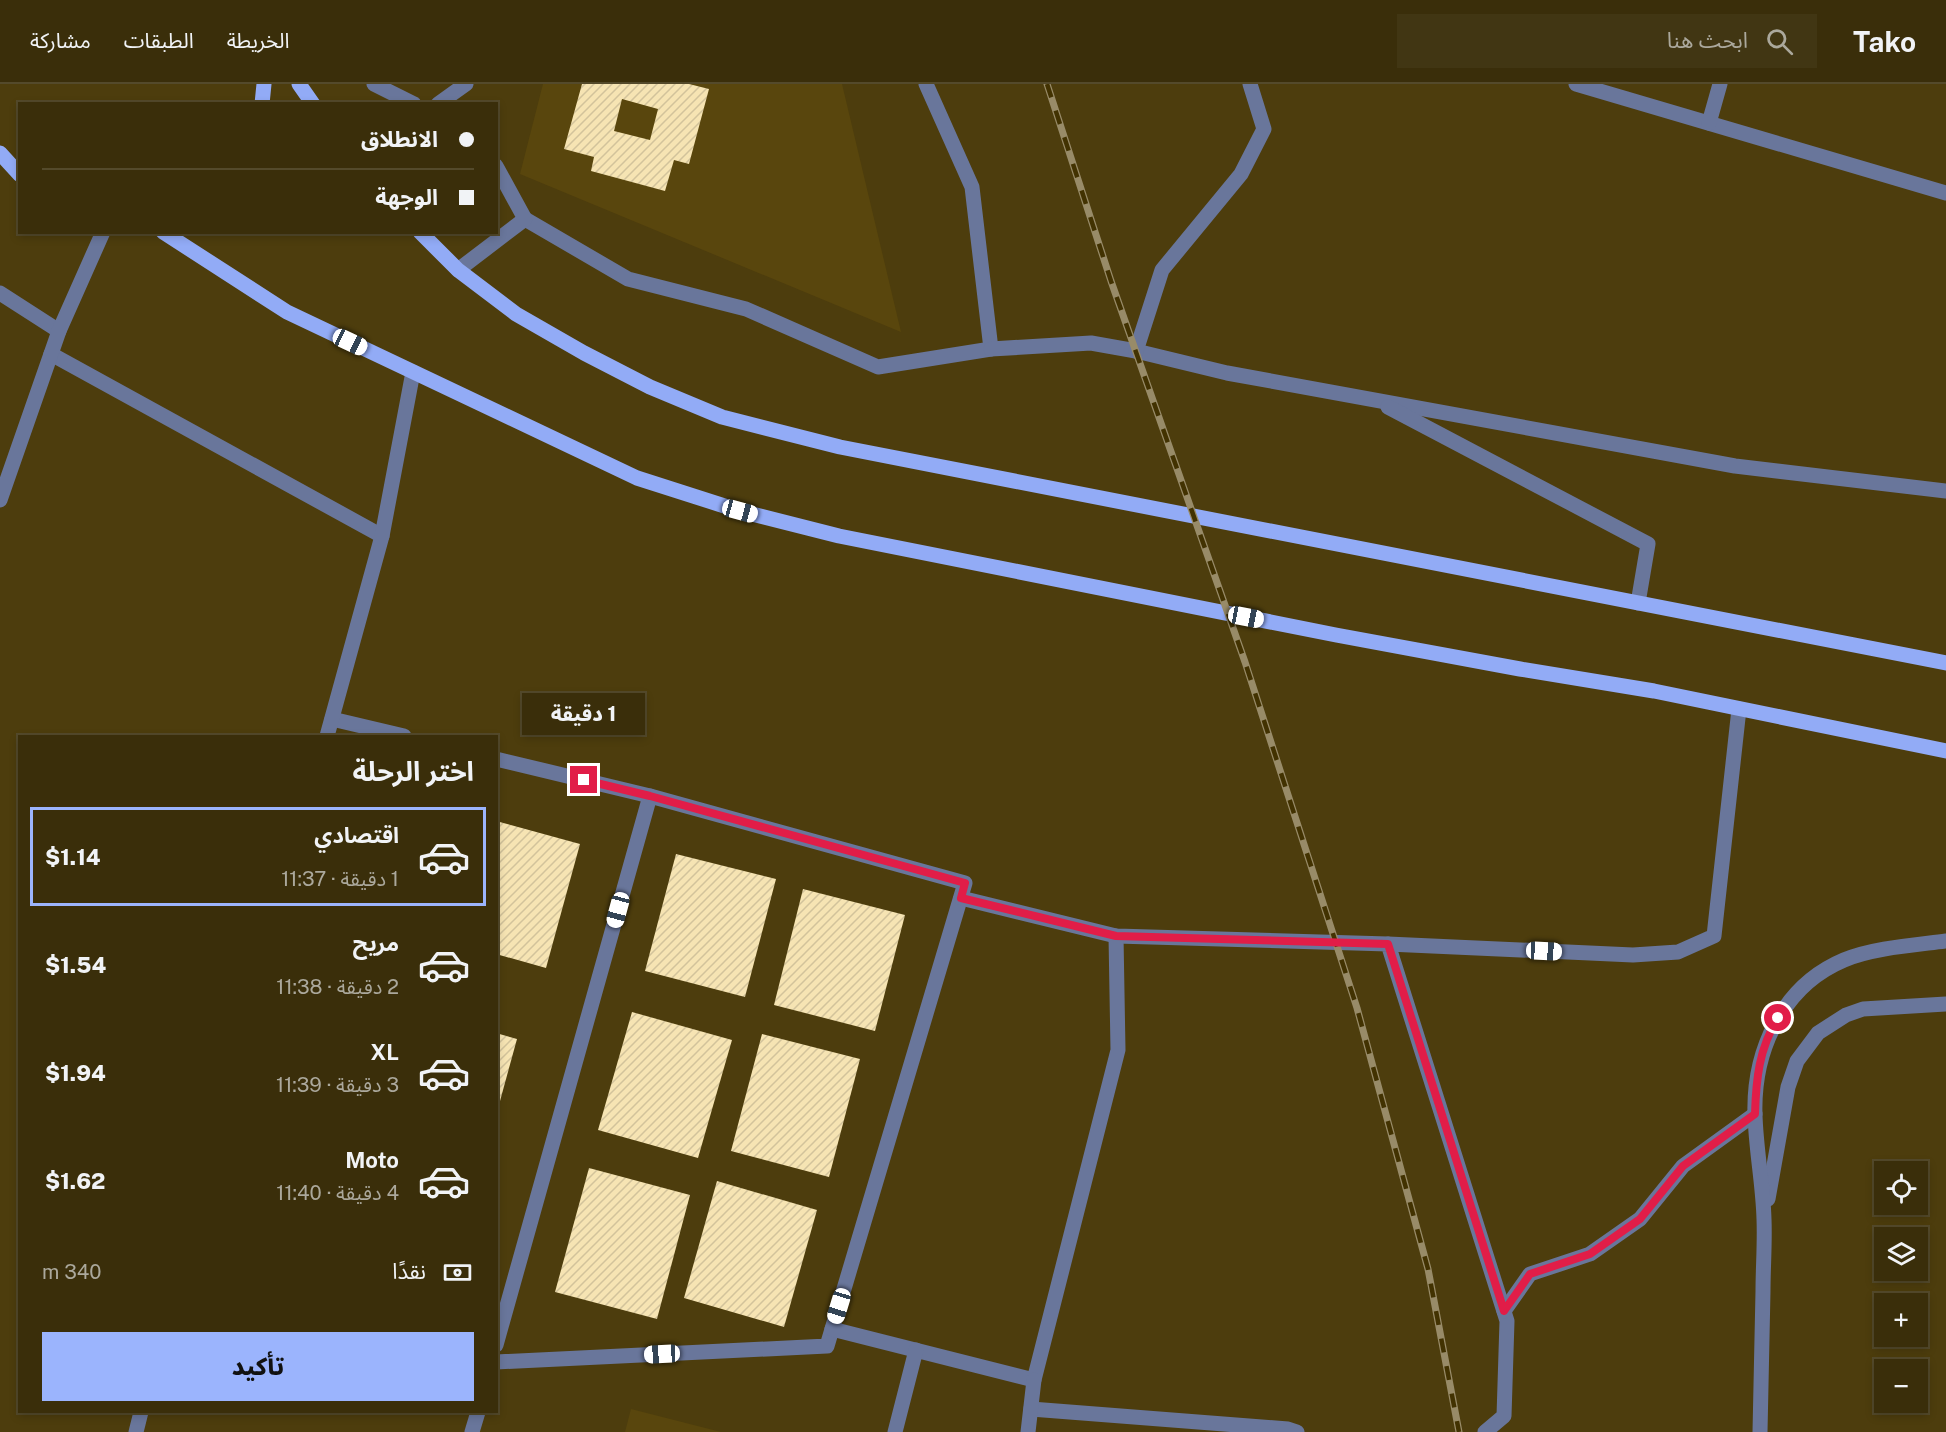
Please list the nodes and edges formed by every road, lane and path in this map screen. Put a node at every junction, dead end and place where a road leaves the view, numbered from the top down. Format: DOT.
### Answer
graph roads {
  1 [pos="264,84"];
  2 [pos="299,84"];
  3 [pos="374,84"];
  4 [pos="466,84"];
  5 [pos="926,84"];
  6 [pos="1250,84"];
  7 [pos="1576,84"];
  8 [pos="1720,84"];
  9 [pos="262,102"];
  10 [pos="312,102"];
  11 [pos="410,102"];
  12 [pos="441,102"];
  13 [pos="1709,123"];
  14 [pos="0,153"];
  15 [pos="498,170"];
  16 [pos="18,172"];
  17 [pos="1946,193"];
  18 [pos="525,219"];
  19 [pos="102,234"];
  20 [pos="166,234"];
  21 [pos="422,234"];
  22 [pos="458,270"];
  23 [pos="0,293"];
  24 [pos="59,331"];
  25 [pos="991,349"];
  26 [pos="1136,351"];
  27 [pos="51,354"];
  28 [pos="413,372"];
  29 [pos="1375,400"];
  30 [pos="1946,491"];
  31 [pos="0,500"];
  32 [pos="382,536"];
  33 [pos="1638,603"];
  34 [pos="1946,663"];
  35 [pos="1739,708"];
  36 [pos="332,719"];
  37 [pos="327,735"];
  38 [pos="400,735"];
  39 [pos="1946,751"];
  40 [pos="498,759"];
  41 [pos="650,796"];
  42 [pos="961,898"];
  43 [pos="1116,936"];
  44 [pos="1946,941"];
  45 [pos="1388,944"];
  46 [pos="1946,1004"];
  47 [pos="1755,1114"];
  48 [pos="1764,1220"];
  49 [pos="1504,1311"];
  50 [pos="832,1329"];
  51 [pos="498,1338"];
  52 [pos="916,1350"];
  53 [pos="498,1362"];
  54 [pos="1034,1380"];
  55 [pos="1031,1409"];
  56 [pos="141,1413"];
  57 [pos="478,1413"];
  58 [pos="1292,1431"];
  59 [pos="136,1432"];
  60 [pos="472,1432"];
  61 [pos="895,1432"];
  62 [pos="1028,1432"];
  63 [pos="1485,1432"];
  64 [pos="1760,1432"];
  1 -- 9 [label="main road"];
  2 -- 10 [label="main road"];
  3 -- 11 [label="street"];
  4 -- 12 [label="street"];
  5 -- 25 [label="street"];
  6 -- 26 [label="street"];
  7 -- 13 [label="street"];
  8 -- 13 [label="street"];
  13 -- 17 [label="street"];
  14 -- 16 [label="main road"];
  15 -- 18 [label="street"];
  18 -- 22 [label="street"];
  18 -- 25 [label="street"];
  19 -- 24 [label="street"];
  20 -- 28 [label="main road"];
  21 -- 22 [label="main road"];
  22 -- 33 [label="main road"];
  23 -- 24 [label="street"];
  24 -- 27 [label="street"];
  25 -- 26 [label="street"];
  26 -- 29 [label="street"];
  27 -- 31 [label="street"];
  27 -- 32 [label="street"];
  28 -- 32 [label="street"];
  28 -- 35 [label="main road"];
  29 -- 30 [label="street"];
  29 -- 33 [label="street"];
  32 -- 36 [label="street"];
  33 -- 34 [label="main road"];
  35 -- 39 [label="main road"];
  35 -- 45 [label="street"];
  36 -- 37 [label="street"];
  36 -- 38 [label="street"];
  40 -- 41 [label="street"];
  41 -- 42 [label="street"];
  41 -- 51 [label="street"];
  42 -- 43 [label="street"];
  42 -- 50 [label="street"];
  43 -- 45 [label="street"];
  43 -- 54 [label="street"];
  44 -- 47 [label="street"];
  45 -- 49 [label="street"];
  46 -- 48 [label="street"];
  47 -- 48 [label="street"];
  47 -- 49 [label="street"];
  48 -- 64 [label="street"];
  49 -- 63 [label="street"];
  50 -- 52 [label="street"];
  50 -- 53 [label="street"];
  52 -- 54 [label="street"];
  52 -- 61 [label="street"];
  54 -- 55 [label="street"];
  55 -- 58 [label="street"];
  55 -- 62 [label="street"];
  56 -- 59 [label="street"];
  57 -- 60 [label="street"];
}
